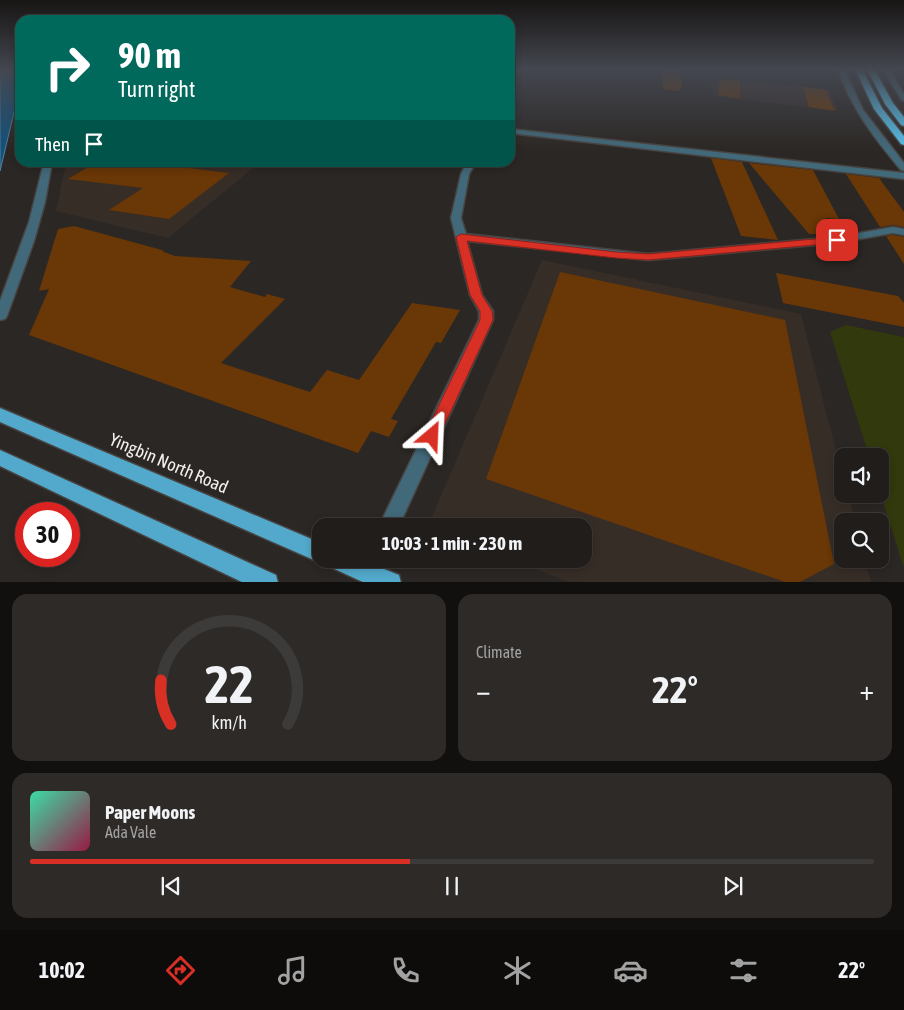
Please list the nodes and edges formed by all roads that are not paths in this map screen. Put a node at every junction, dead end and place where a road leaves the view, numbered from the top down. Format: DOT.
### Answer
graph roads {
  1 [pos="852,96"];
  2 [pos="872,96"];
  3 [pos="885,96"];
  4 [pos="904,123"];
  5 [pos="515,132"];
  6 [pos="904,142"];
  7 [pos="47,167"];
  8 [pos="469,167"];
  9 [pos="904,168"];
  10 [pos="904,176"];
  11 [pos="904,232"];
  12 [pos="461,237"];
  13 [pos="0,316"];
  14 [pos="0,415"];
  15 [pos="0,458"];
  16 [pos="393,518"];
  17 [pos="312,549"];
  18 [pos="372,568"];
  19 [pos="268,582"];
  20 [pos="390,582"];
  1 -- 9 [label="street"];
  2 -- 6 [label="highway"];
  3 -- 4 [label="highway"];
  5 -- 10 [label="street"];
  7 -- 13 [label="street"];
  8 -- 12 [label="street"];
  11 -- 12 [label="street"];
  12 -- 16 [label="street"];
  14 -- 17 [label="main road, Yingbin North Road"];
  15 -- 19 [label="main road"];
  18 -- 20 [label="main road"];
}
